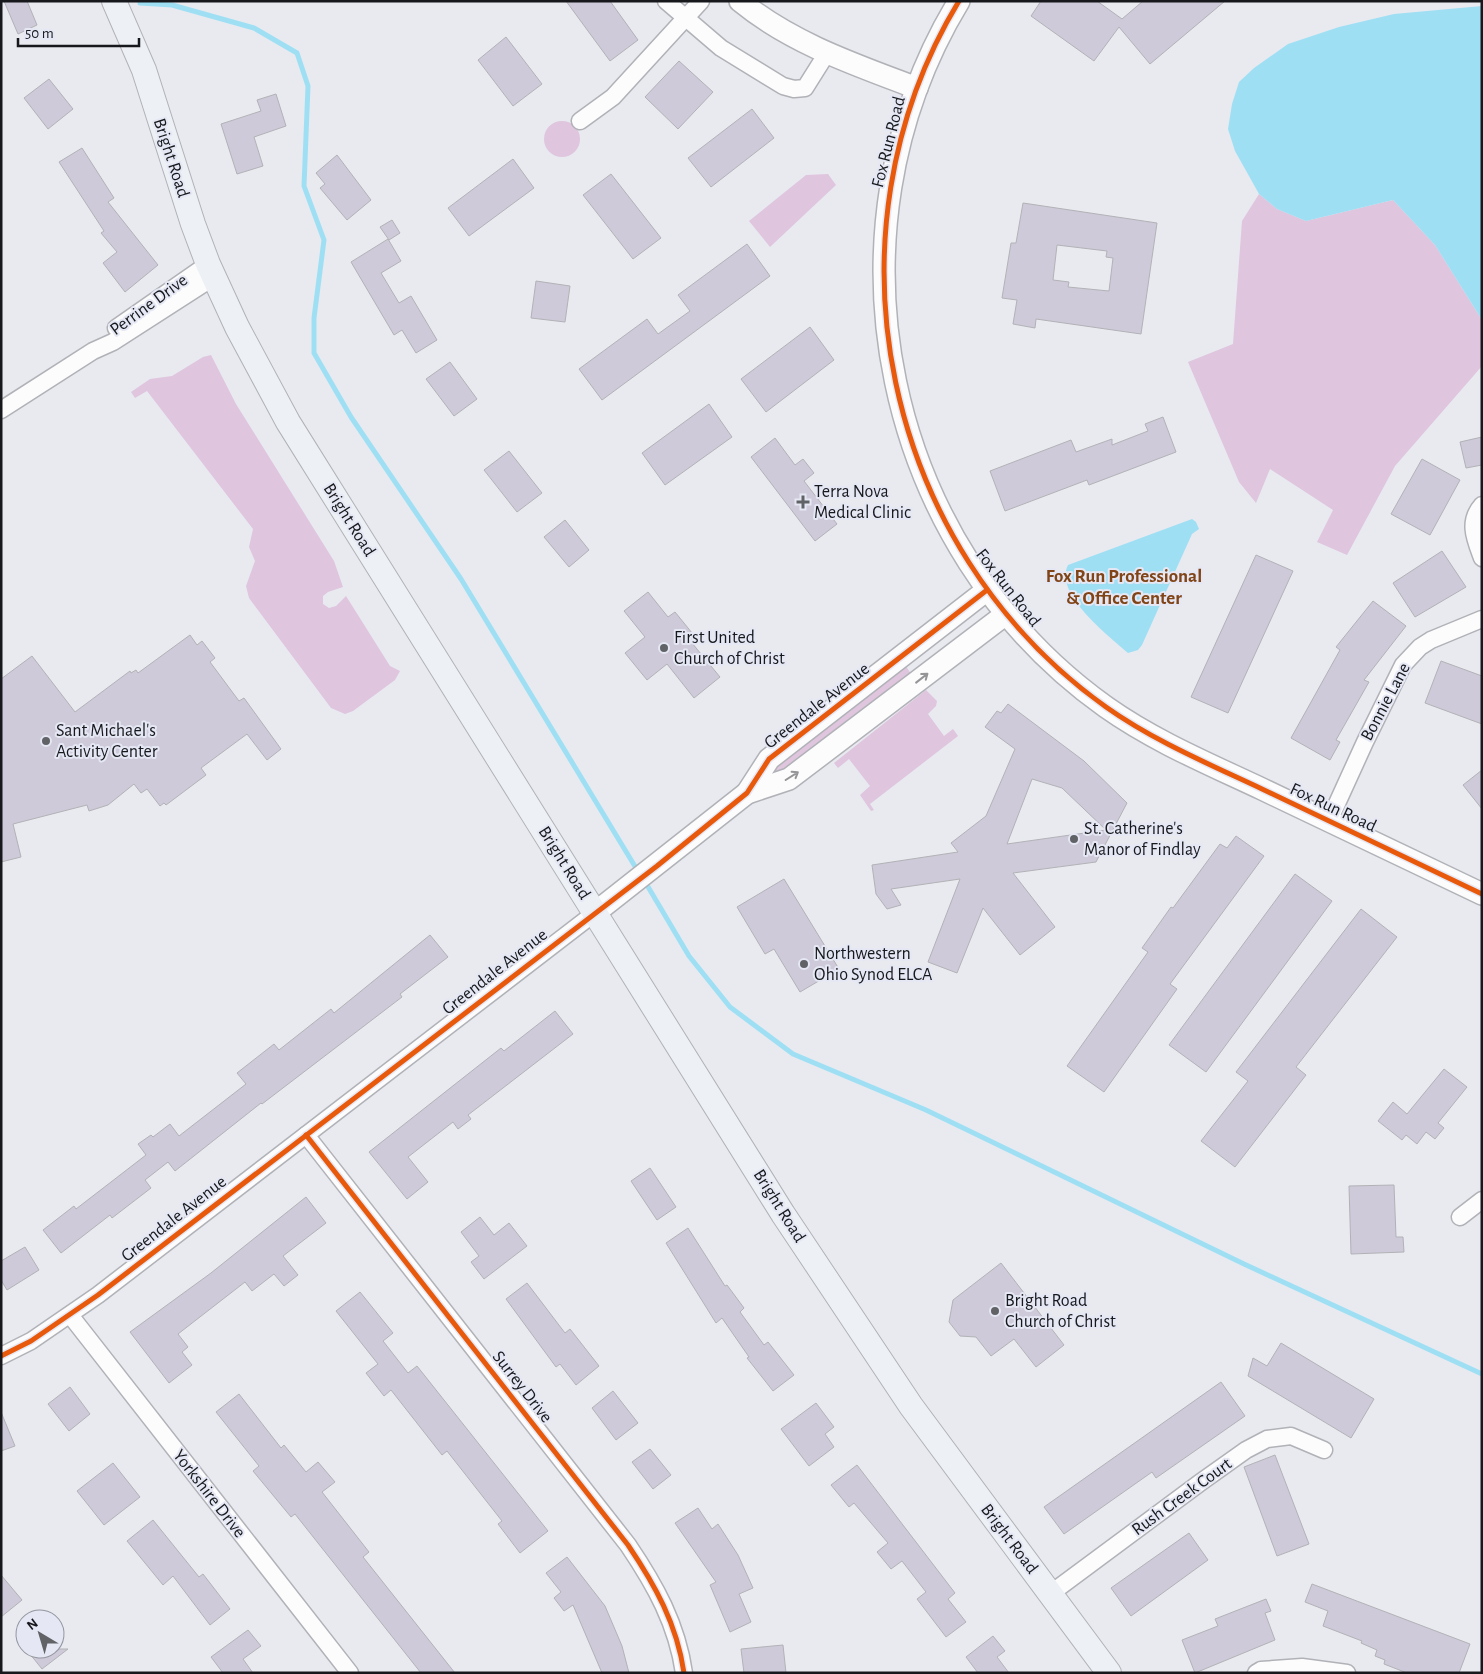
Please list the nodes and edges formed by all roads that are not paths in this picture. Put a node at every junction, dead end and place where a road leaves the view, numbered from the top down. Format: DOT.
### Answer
graph roads {
  1 [pos="114,1"];
  2 [pos="666,1"];
  3 [pos="701,1"];
  4 [pos="740,1"];
  5 [pos="959,1"];
  6 [pos="685,18"];
  7 [pos="827,53"];
  8 [pos="917,88"];
  9 [pos="580,121"];
  10 [pos="211,270"];
  11 [pos="1,410"];
  12 [pos="1482,505"];
  13 [pos="1482,558"];
  14 [pos="988,590"];
  15 [pos="1006,614"];
  16 [pos="1482,619"];
  17 [pos="747,793"];
  18 [pos="1329,821"];
  19 [pos="1482,894"];
  20 [pos="596,912"];
  21 [pos="306,1135"];
  22 [pos="1482,1200"];
  23 [pos="1460,1217"];
  24 [pos="70,1315"];
  25 [pos="1,1356"];
  26 [pos="1324,1450"];
  27 [pos="1050,1594"];
  28 [pos="350,1673"];
  29 [pos="684,1673"];
  30 [pos="1109,1673"];
  31 [pos="1256,1673"];
  32 [pos="1347,1673"];
  1 -- 10 [label="main road, Bright Road"];
  2 -- 6 [label="street"];
  3 -- 6 [label="street"];
  4 -- 7 [label="street"];
  5 -- 8 [label="street, Fox Run Road"];
  6 -- 7 [label="street"];
  6 -- 9 [label="street"];
  7 -- 8 [label="street"];
  8 -- 14 [label="street, Fox Run Road"];
  10 -- 11 [label="street, Perrine Drive"];
  10 -- 20 [label="main road, Bright Road"];
  12 -- 13 [label="street"];
  14 -- 15 [label="street, Fox Run Road"];
  14 -- 17 [label="street, Greendale Avenue"];
  17 -- 15 [label="street, Greendale Avenue, one-way"];
  15 -- 18 [label="street, Fox Run Road"];
  16 -- 18 [label="street, Bonnie Lane"];
  17 -- 20 [label="street, Greendale Avenue"];
  18 -- 19 [label="street, Fox Run Road"];
  20 -- 21 [label="street, Greendale Avenue"];
  20 -- 27 [label="main road, Bright Road"];
  21 -- 24 [label="street, Greendale Avenue"];
  21 -- 29 [label="street, Surrey Drive"];
  22 -- 23 [label="street"];
  24 -- 25 [label="street, Greendale Avenue"];
  24 -- 28 [label="street, Yorkshire Drive"];
  26 -- 27 [label="street, Rush Creek Court"];
  27 -- 30 [label="main road, Bright Road"];
  31 -- 32 [label="street"];
}
